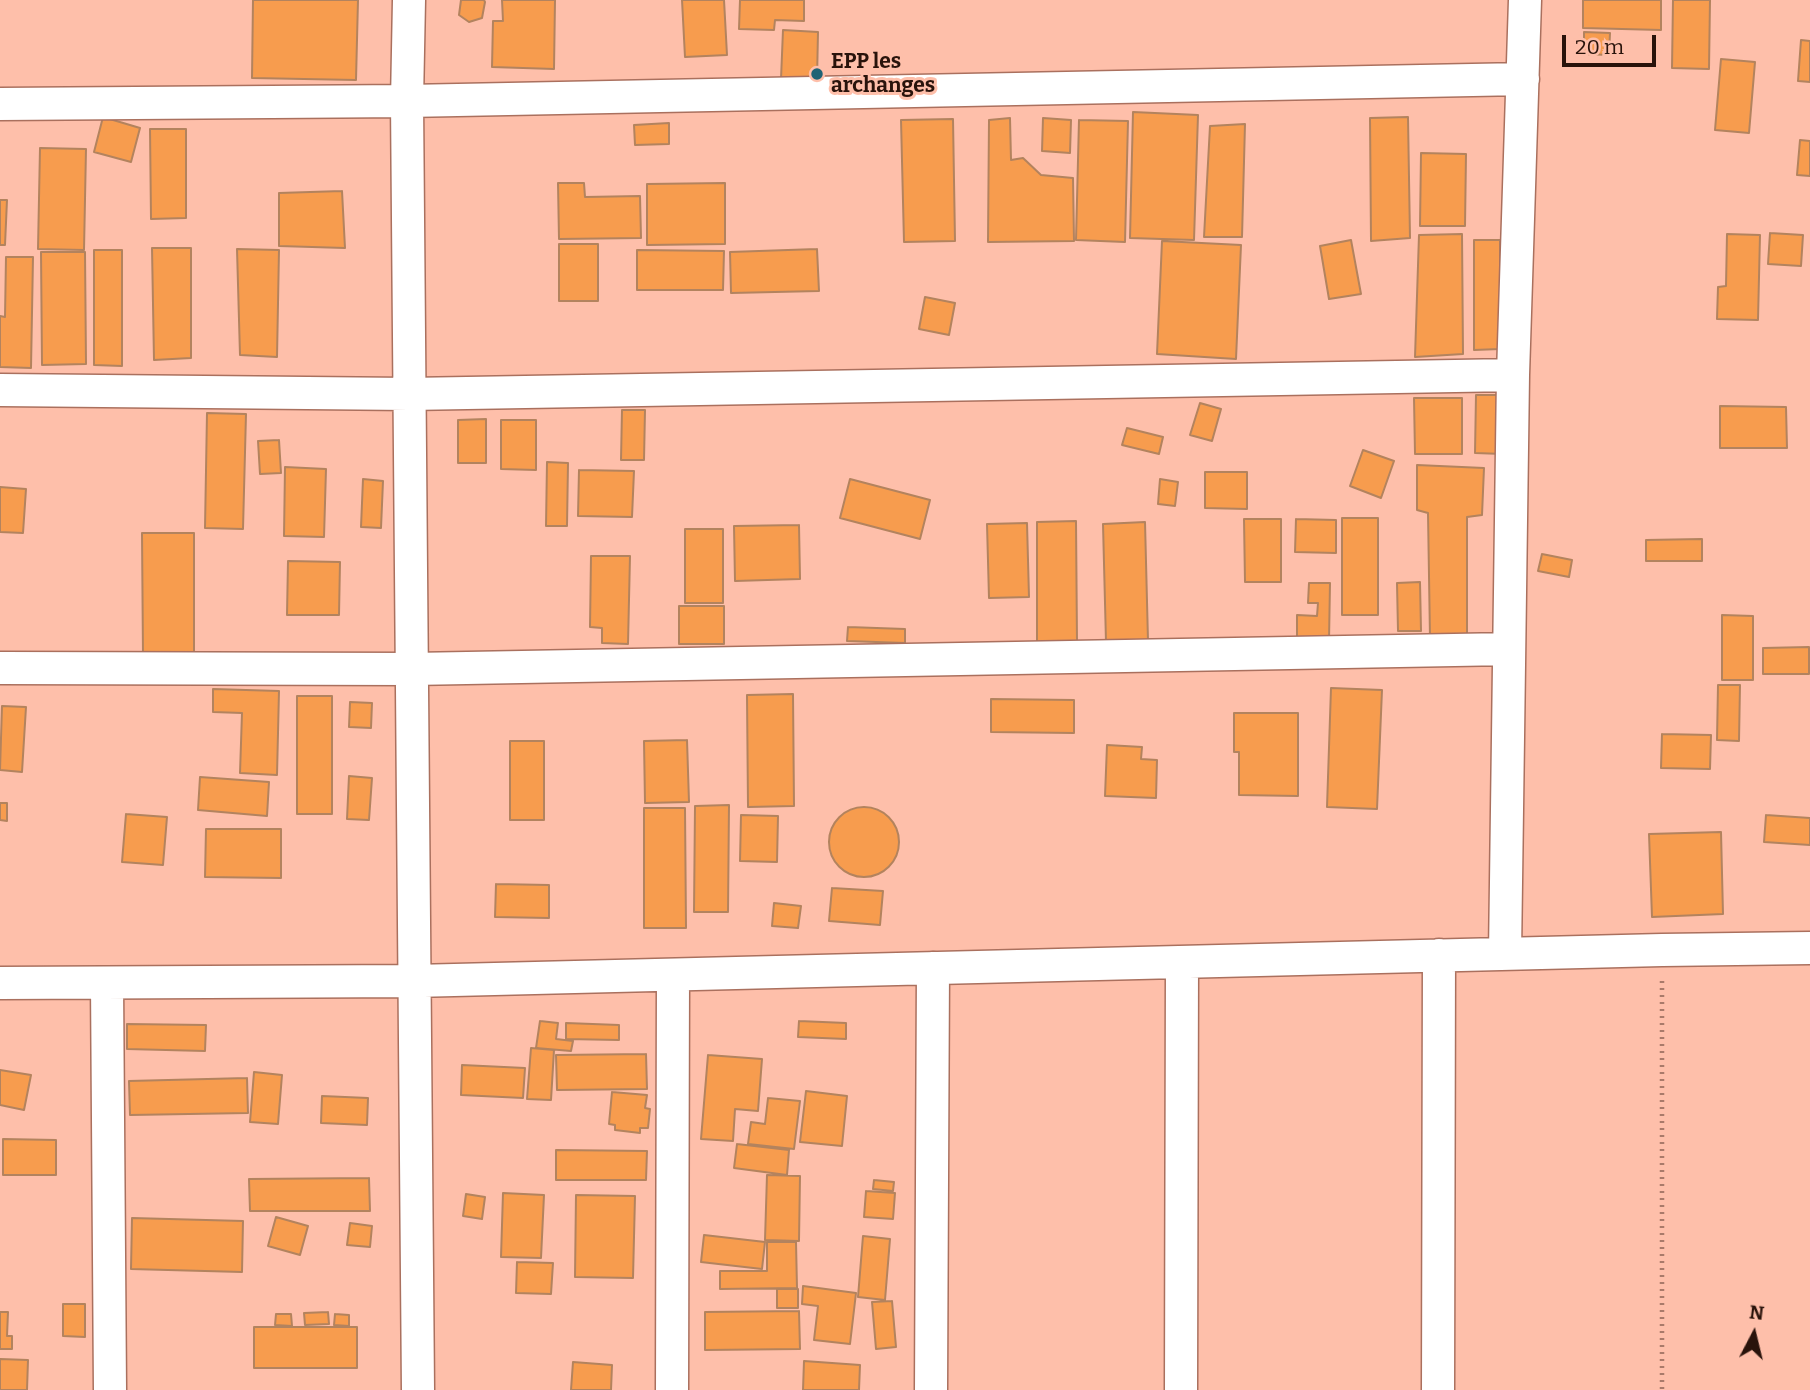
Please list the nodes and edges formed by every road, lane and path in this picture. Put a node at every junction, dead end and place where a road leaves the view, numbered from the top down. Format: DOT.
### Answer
graph roads {
  1 [pos="409,0"];
  2 [pos="1525,0"];
  3 [pos="1522,79"];
  4 [pos="407,101"];
  5 [pos="0,104"];
  6 [pos="1513,375"];
  7 [pos="0,390"];
  8 [pos="409,394"];
  9 [pos="1509,649"];
  10 [pos="0,668"];
  11 [pos="412,668"];
  12 [pos="1810,948"];
  13 [pos="1662,950"];
  14 [pos="1505,954"];
  15 [pos="1439,956"];
  16 [pos="1182,962"];
  17 [pos="933,968"];
  18 [pos="673,975"];
  19 [pos="414,981"];
  20 [pos="0,983"];
  21 [pos="107,983"];
  22 [pos="110,1390"];
  23 [pos="418,1390"];
  24 [pos="672,1390"];
  25 [pos="931,1390"];
  26 [pos="1181,1390"];
  27 [pos="1438,1390"];
  28 [pos="1662,1390"];
  1 -- 4 [label="street"];
  2 -- 3 [label="street"];
  3 -- 4 [label="street"];
  3 -- 6 [label="street"];
  4 -- 5 [label="street"];
  4 -- 8 [label="street"];
  6 -- 8 [label="street"];
  6 -- 9 [label="street"];
  7 -- 8 [label="street"];
  8 -- 11 [label="street"];
  9 -- 11 [label="street"];
  9 -- 14 [label="street"];
  10 -- 11 [label="street"];
  11 -- 19 [label="street"];
  12 -- 13 [label="street"];
  13 -- 14 [label="street"];
  13 -- 28 [label="path"];
  14 -- 15 [label="street"];
  15 -- 16 [label="street"];
  15 -- 27 [label="street"];
  16 -- 17 [label="street"];
  16 -- 26 [label="street"];
  17 -- 18 [label="street"];
  17 -- 25 [label="street"];
  18 -- 19 [label="street"];
  18 -- 24 [label="street"];
  19 -- 21 [label="street"];
  19 -- 23 [label="street"];
  20 -- 21 [label="street"];
  21 -- 22 [label="street"];
}
